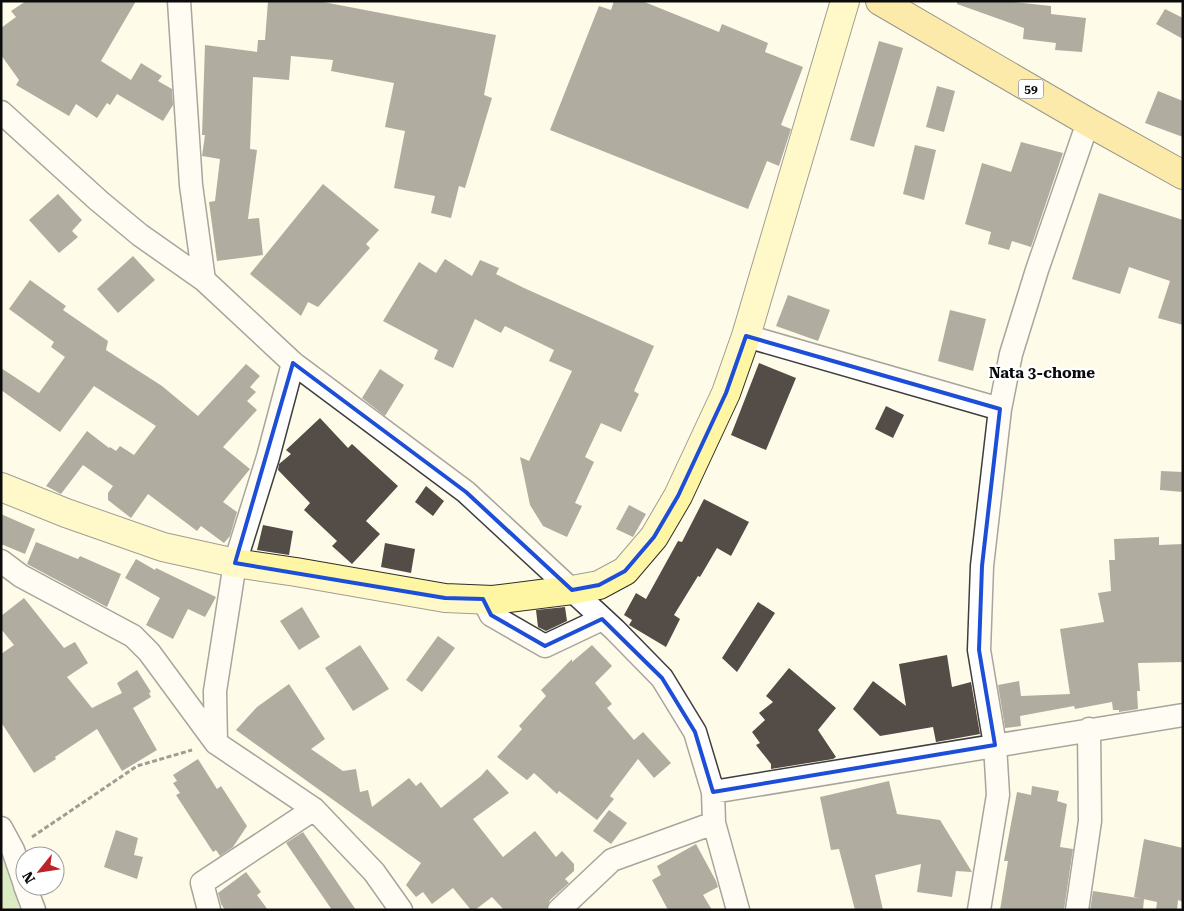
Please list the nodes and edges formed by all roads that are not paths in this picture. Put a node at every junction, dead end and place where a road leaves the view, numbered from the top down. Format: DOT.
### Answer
graph roads {
  1 [pos="179,1"];
  2 [pos="844,1"];
  3 [pos="880,1"];
  4 [pos="1,112"];
  5 [pos="1088,122"];
  6 [pos="1183,175"];
  7 [pos="204,280"];
  8 [pos="746,336"];
  9 [pos="293,363"];
  10 [pos="1000,408"];
  11 [pos="1,487"];
  12 [pos="1,561"];
  13 [pos="235,563"];
  14 [pos="572,590"];
  15 [pos="483,599"];
  16 [pos="602,619"];
  17 [pos="1183,715"];
  18 [pos="1089,729"];
  19 [pos="216,743"];
  20 [pos="995,745"];
  21 [pos="713,792"];
  22 [pos="314,808"];
  23 [pos="714,823"];
  24 [pos="1,828"];
  25 [pos="15,856"];
  26 [pos="29,896"];
  27 [pos="34,910"];
  28 [pos="209,910"];
  29 [pos="401,910"];
  30 [pos="559,910"];
  31 [pos="738,910"];
  32 [pos="979,910"];
  33 [pos="1076,910"];
  1 -- 7 [label="street"];
  2 -- 8 [label="street"];
  3 -- 5 [label="main road, 59"];
  4 -- 7 [label="street"];
  5 -- 6 [label="main road, 59"];
  5 -- 10 [label="street"];
  7 -- 9 [label="street"];
  8 -- 10 [label="street"];
  8 -- 14 [label="street"];
  9 -- 13 [label="street"];
  9 -- 14 [label="street"];
  10 -- 20 [label="street"];
  11 -- 13 [label="street"];
  12 -- 19 [label="street"];
  13 -- 15 [label="street"];
  13 -- 19 [label="street"];
  14 -- 15 [label="street"];
  14 -- 16 [label="street"];
  15 -- 16 [label="street"];
  16 -- 21 [label="street"];
  17 -- 18 [label="street"];
  18 -- 20 [label="street"];
  18 -- 33 [label="street"];
  19 -- 22 [label="street"];
  20 -- 21 [label="street"];
  20 -- 32 [label="street"];
  21 -- 23 [label="street"];
  22 -- 28 [label="street"];
  22 -- 29 [label="street"];
  23 -- 30 [label="street"];
  23 -- 31 [label="street"];
  24 -- 25 [label="street"];
  26 -- 27 [label="street"];
}
